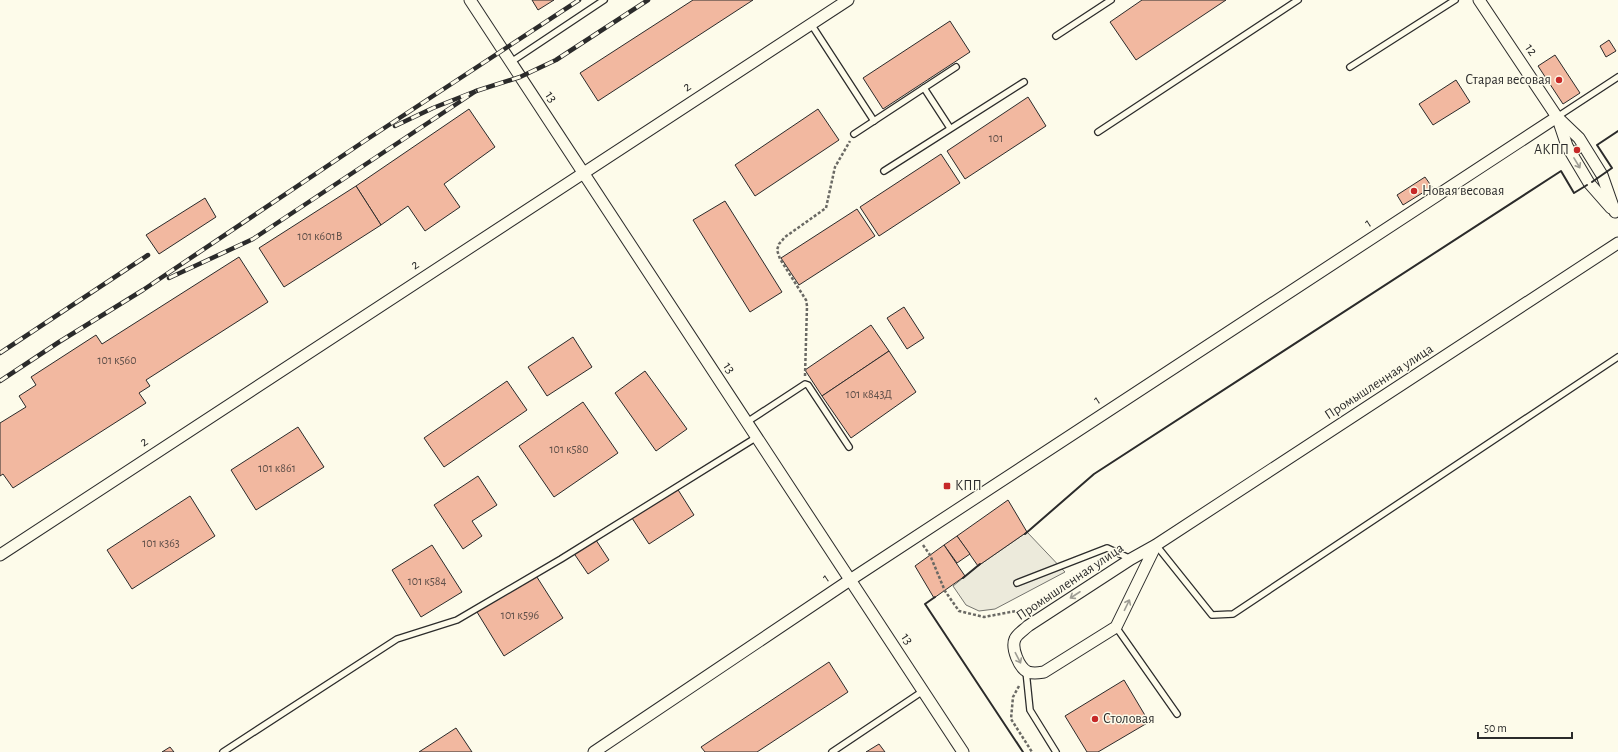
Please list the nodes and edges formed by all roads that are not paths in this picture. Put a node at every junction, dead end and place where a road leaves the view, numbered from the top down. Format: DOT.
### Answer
graph roads {
  1 [pos="470,0"];
  2 [pos="604,0"];
  3 [pos="848,0"];
  4 [pos="1111,0"];
  5 [pos="1298,0"];
  6 [pos="1455,0"];
  7 [pos="1479,0"];
  8 [pos="811,24"];
  9 [pos="1056,36"];
  10 [pos="511,62"];
  11 [pos="1350,67"];
  12 [pos="956,68"];
  13 [pos="1618,77"];
  14 [pos="1024,82"];
  15 [pos="924,88"];
  16 [pos="1557,117"];
  17 [pos="874,121"];
  18 [pos="950,128"];
  19 [pos="1098,132"];
  20 [pos="854,134"];
  21 [pos="884,171"];
  22 [pos="583,173"];
  23 [pos="1617,213"];
  24 [pos="1618,243"];
  25 [pos="1618,357"];
  26 [pos="747,422"];
  27 [pos="757,437"];
  28 [pos="849,447"];
  29 [pos="1156,545"];
  30 [pos="0,554"];
  31 [pos="1131,559"];
  32 [pos="850,580"];
  33 [pos="1017,583"];
  34 [pos="1116,628"];
  35 [pos="1026,671"];
  36 [pos="923,691"];
  37 [pos="1177,714"];
  38 [pos="223,752"];
  39 [pos="594,752"];
  40 [pos="832,752"];
  41 [pos="964,752"];
  42 [pos="1056,752"];
  1 -- 10 [label="street, 13"];
  2 -- 10 [label="lane"];
  3 -- 8 [label="street, 2"];
  4 -- 9 [label="lane"];
  5 -- 19 [label="lane"];
  6 -- 11 [label="lane"];
  7 -- 16 [label="street, 12"];
  8 -- 17 [label="lane"];
  8 -- 22 [label="street, 2"];
  10 -- 22 [label="street, 13"];
  12 -- 15 [label="lane"];
  13 -- 16 [label="lane, 1"];
  14 -- 18 [label="lane"];
  15 -- 17 [label="lane"];
  15 -- 18 [label="lane"];
  16 -- 23 [label="street, one-way"];
  16 -- 23 [label="street"];
  16 -- 32 [label="street, 1"];
  17 -- 20 [label="lane"];
  18 -- 21 [label="lane"];
  22 -- 26 [label="street, 13"];
  22 -- 30 [label="street, 2"];
  24 -- 29 [label="street, Промышленная улица"];
  25 -- 29 [label="lane"];
  26 -- 27 [label="street, 13"];
  26 -- 28 [label="lane"];
  27 -- 32 [label="street, 13"];
  27 -- 38 [label="lane"];
  29 -- 31 [label="street, Промышленная улица"];
  34 -- 29 [label="street, one-way"];
  31 -- 33 [label="lane"];
  31 -- 35 [label="street, Промышленная улица, one-way"];
  32 -- 36 [label="street, 13"];
  32 -- 39 [label="street, 1"];
  34 -- 35 [label="street"];
  34 -- 37 [label="lane"];
  35 -- 42 [label="lane"];
  36 -- 40 [label="lane"];
  36 -- 41 [label="street, 13"];
}
